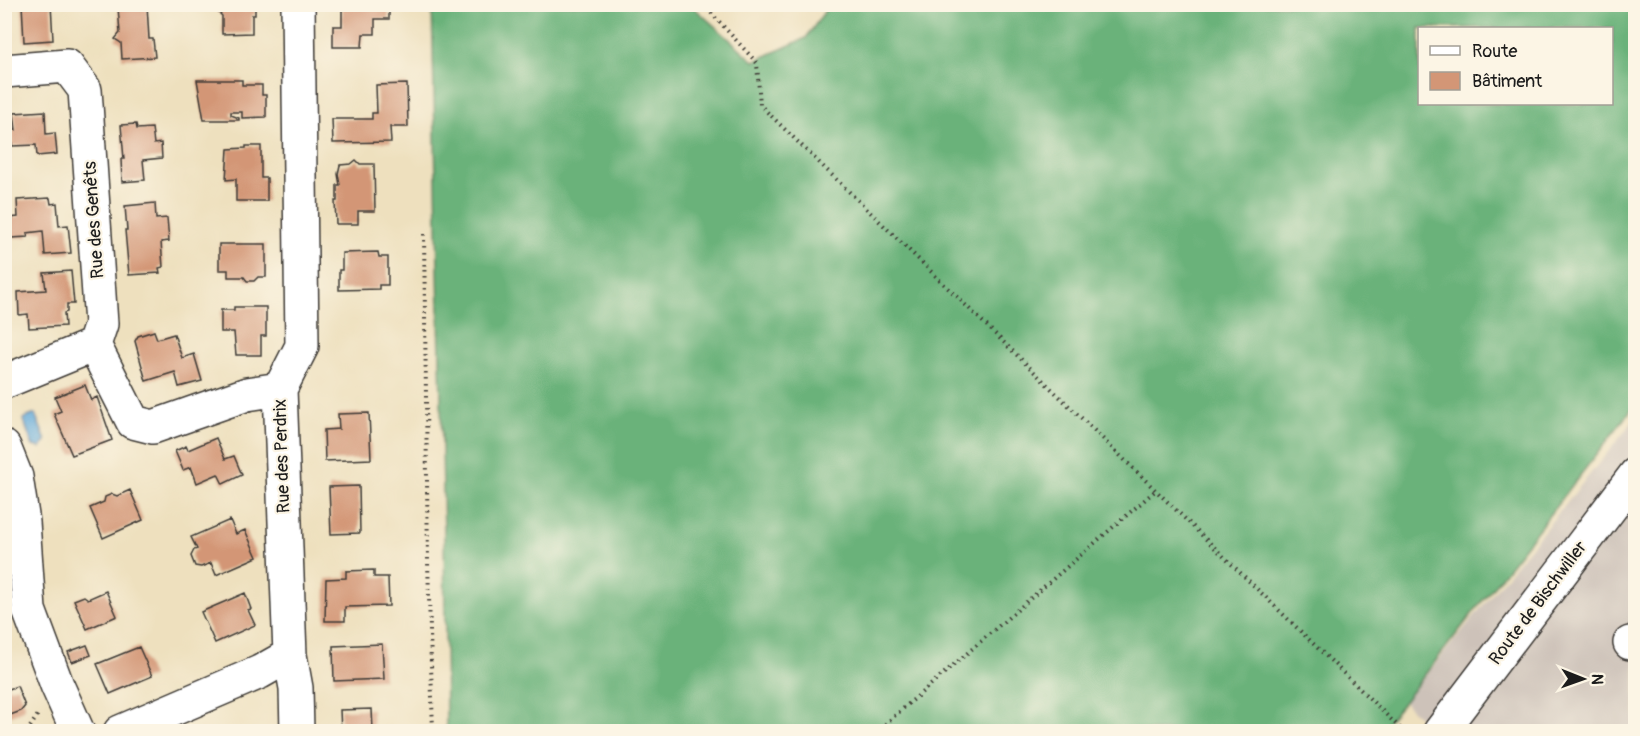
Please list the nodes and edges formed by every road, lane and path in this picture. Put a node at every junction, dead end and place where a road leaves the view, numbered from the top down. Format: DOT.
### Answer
graph roads {
  1 [pos="298,4"];
  2 [pos="703,4"];
  3 [pos="4,71"];
  4 [pos="424,234"];
  5 [pos="94,345"];
  6 [pos="4,382"];
  7 [pos="280,389"];
  8 [pos="4,447"];
  9 [pos="1635,474"];
  10 [pos="1156,490"];
  11 [pos="14,522"];
  12 [pos="290,655"];
  13 [pos="78,732"];
  14 [pos="120,732"];
  15 [pos="297,732"];
  16 [pos="433,732"];
  17 [pos="876,732"];
  18 [pos="1404,732"];
  19 [pos="1440,732"];
  1 -- 7 [label="street, Rue des Perdrix"];
  2 -- 10 [label="path"];
  3 -- 5 [label="street, Rue des Genêts"];
  4 -- 16 [label="path"];
  5 -- 6 [label="street"];
  5 -- 7 [label="street"];
  7 -- 12 [label="street, Rue des Perdrix"];
  8 -- 11 [label="street"];
  9 -- 19 [label="street, Route de Bischwiller"];
  10 -- 17 [label="path"];
  10 -- 18 [label="path"];
  11 -- 13 [label="street"];
  12 -- 14 [label="street"];
  12 -- 15 [label="street, Rue des Perdrix"];
}
